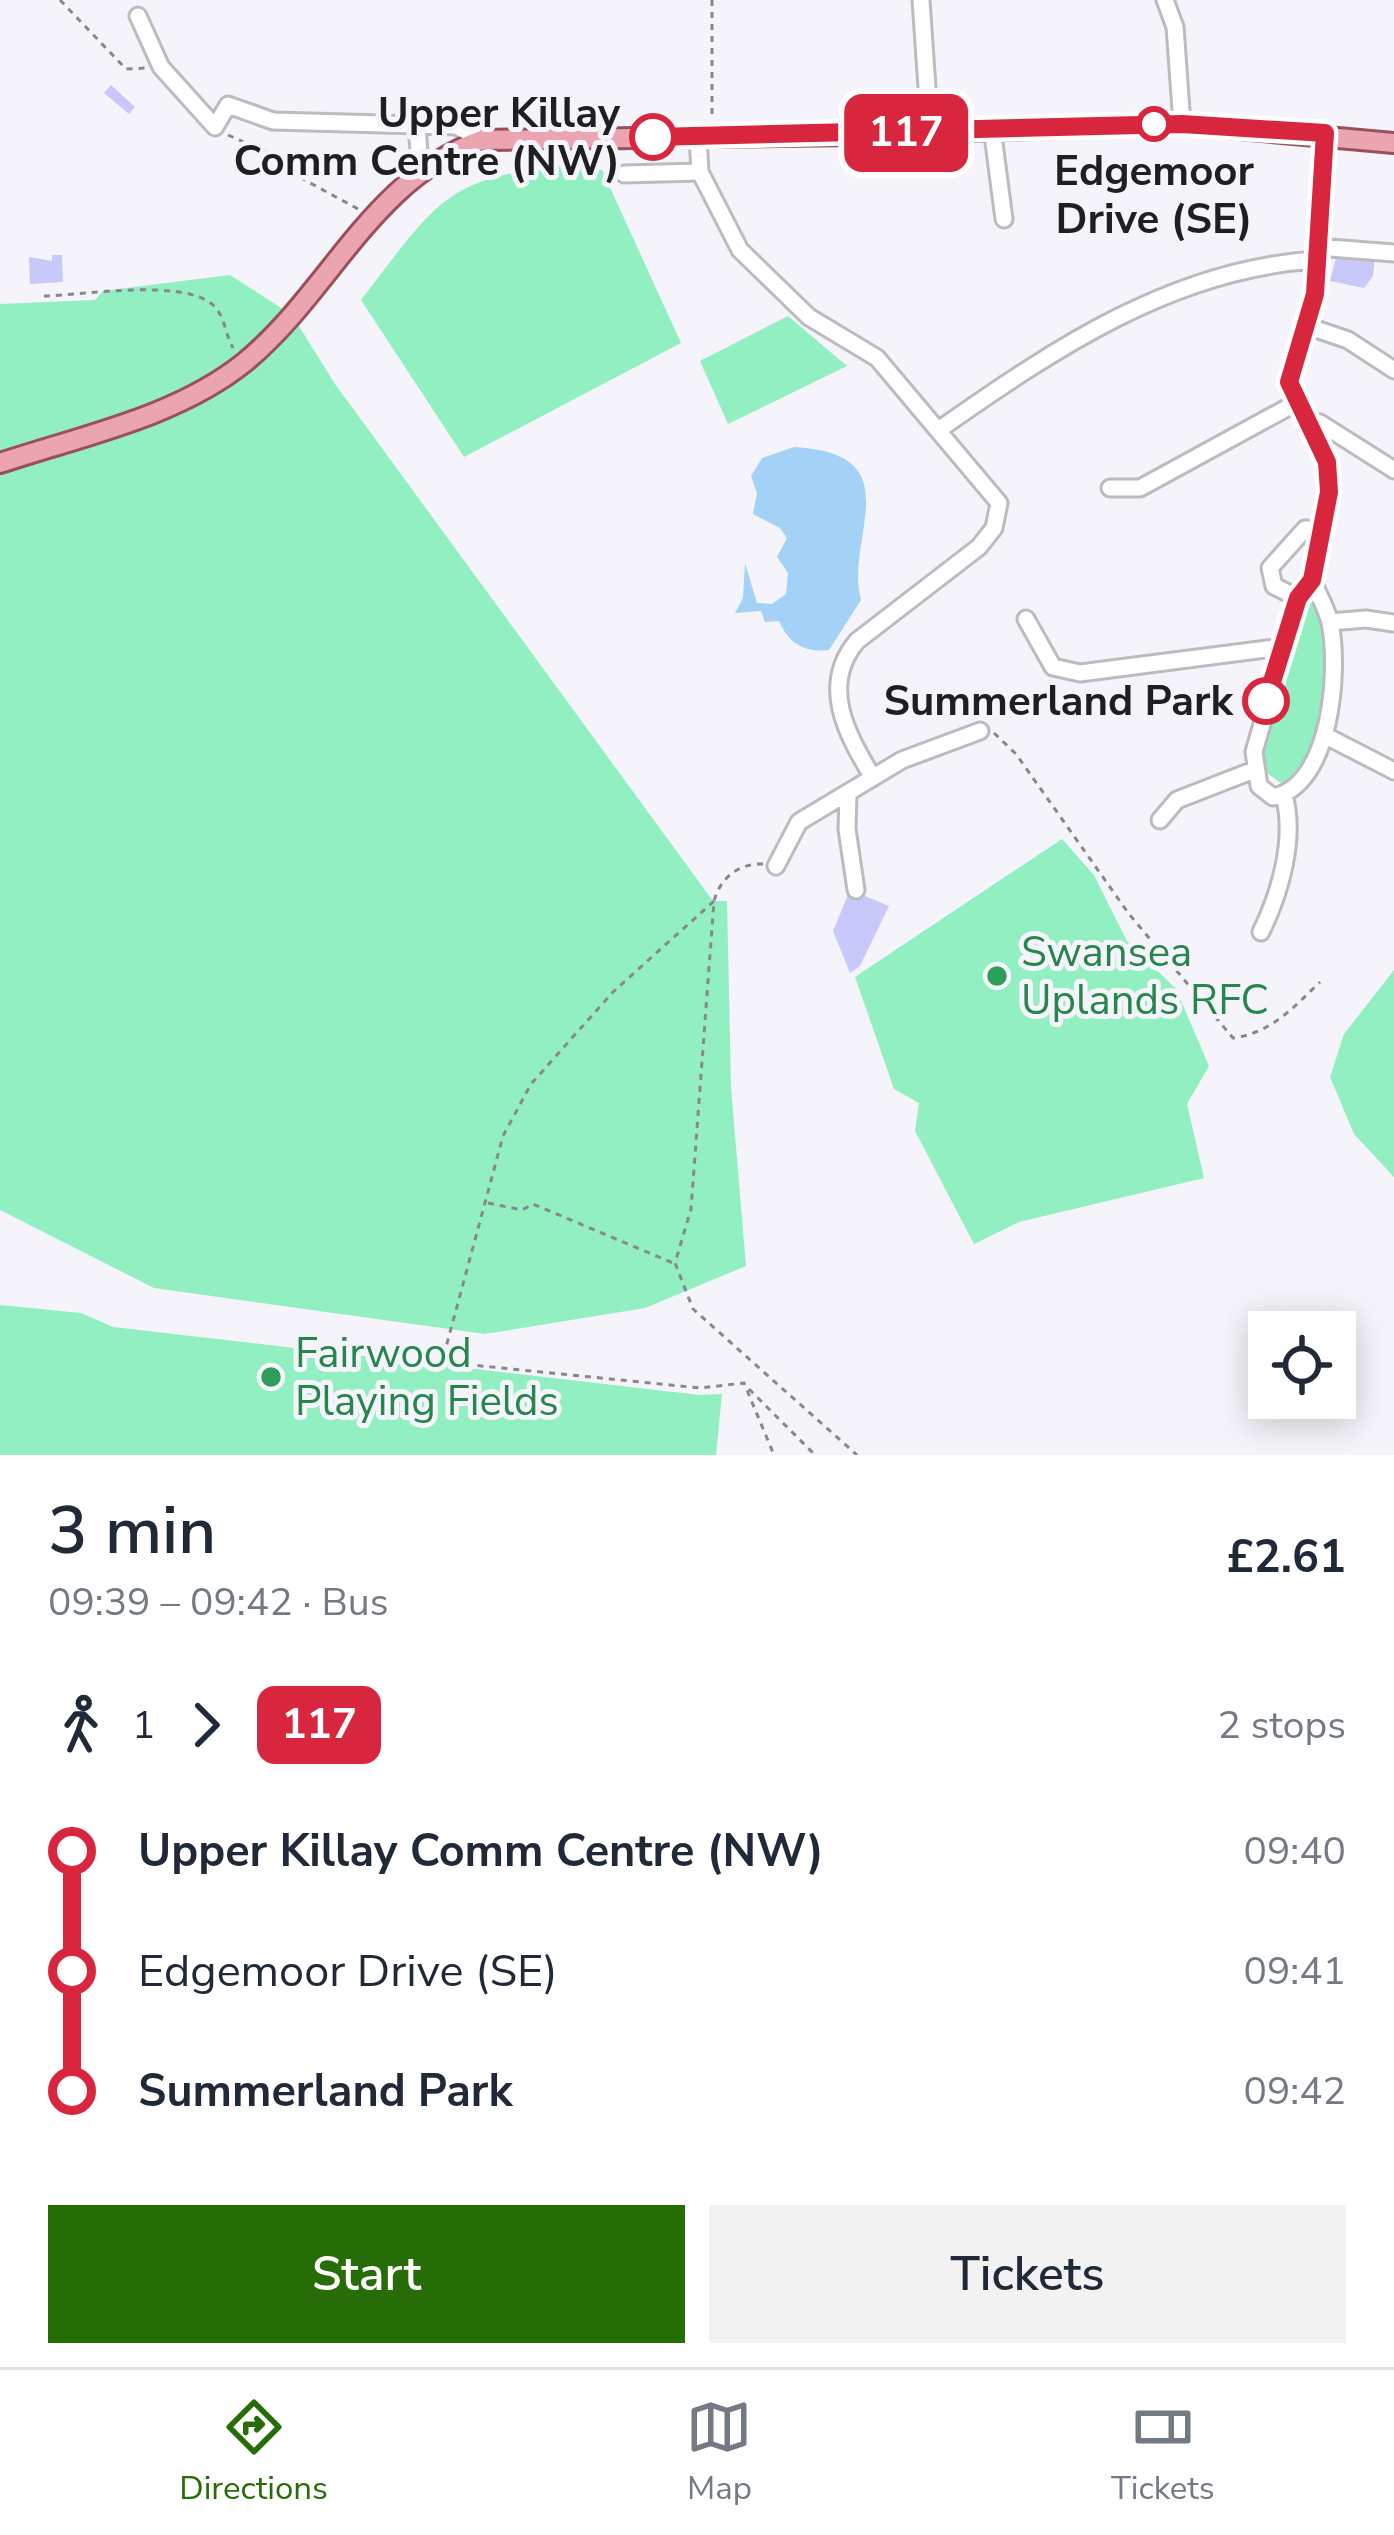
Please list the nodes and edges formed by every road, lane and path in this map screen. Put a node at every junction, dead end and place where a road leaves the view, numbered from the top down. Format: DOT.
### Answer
graph roads {
  1 [pos="60,0"];
  2 [pos="712,0"];
  3 [pos="921,0"];
  4 [pos="1161,7"];
  5 [pos="138,16"];
  6 [pos="161,67"];
  7 [pos="417,124"];
  8 [pos="1182,124"];
  9 [pos="215,127"];
  10 [pos="992,128"];
  11 [pos="930,131"];
  12 [pos="1325,133"];
  13 [pos="705,136"];
  14 [pos="482,140"];
  15 [pos="1394,143"];
  16 [pos="428,165"];
  17 [pos="700,172"];
  18 [pos="624,174"];
  19 [pos="371,218"];
  20 [pos="1004,219"];
  21 [pos="1394,253"];
  22 [pos="1317,254"];
  23 [pos="44,296"];
  24 [pos="1307,326"];
  25 [pos="242,364"];
  26 [pos="1394,370"];
  27 [pos="1296,403"];
  28 [pos="1305,422"];
  29 [pos="940,429"];
  30 [pos="0,463"];
  31 [pos="1394,470"];
  32 [pos="1111,488"];
  33 [pos="1322,530"];
  34 [pos="1312,580"];
  35 [pos="1298,598"];
  36 [pos="1026,620"];
  37 [pos="1330,622"];
  38 [pos="1394,623"];
  39 [pos="1282,647"];
  40 [pos="980,731"];
  41 [pos="1324,735"];
  42 [pos="1255,770"];
  43 [pos="1394,771"];
  44 [pos="872,776"];
  45 [pos="848,795"];
  46 [pos="1284,795"];
  47 [pos="1160,820"];
  48 [pos="776,866"];
  49 [pos="856,890"];
  50 [pos="714,901"];
  51 [pos="1261,932"];
  52 [pos="1320,982"];
  53 [pos="488,1204"];
  54 [pos="675,1263"];
  55 [pos="743,1383"];
  56 [pos="774,1455"];
  57 [pos="815,1455"];
  58 [pos="857,1455"];
  1 -- 6 [label="path"];
  2 -- 13 [label="path"];
  3 -- 11 [label="street"];
  4 -- 8 [label="street"];
  5 -- 6 [label="street"];
  6 -- 9 [label="street"];
  7 -- 9 [label="street"];
  7 -- 14 [label="street"];
  7 -- 16 [label="street"];
  8 -- 10 [label="main road"];
  8 -- 12 [label="main road"];
  9 -- 19 [label="path"];
  10 -- 11 [label="main road"];
  10 -- 20 [label="street"];
  11 -- 13 [label="main road"];
  12 -- 15 [label="main road"];
  12 -- 22 [label="street"];
  13 -- 14 [label="main road"];
  13 -- 17 [label="street"];
  14 -- 16 [label="main road"];
  16 -- 19 [label="main road"];
  17 -- 18 [label="street"];
  17 -- 29 [label="street"];
  19 -- 25 [label="main road"];
  21 -- 22 [label="street"];
  22 -- 24 [label="street"];
  22 -- 29 [label="street"];
  23 -- 25 [label="path"];
  24 -- 26 [label="street"];
  24 -- 27 [label="street"];
  25 -- 30 [label="main road"];
  27 -- 28 [label="street"];
  27 -- 32 [label="street"];
  28 -- 31 [label="street"];
  28 -- 33 [label="street"];
  29 -- 44 [label="street"];
  33 -- 34 [label="street"];
  33 -- 35 [label="street"];
  34 -- 35 [label="street"];
  34 -- 37 [label="street"];
  35 -- 39 [label="street"];
  36 -- 39 [label="street"];
  37 -- 38 [label="street"];
  37 -- 41 [label="street"];
  39 -- 42 [label="street"];
  40 -- 44 [label="street"];
  40 -- 52 [label="path"];
  41 -- 43 [label="street"];
  41 -- 46 [label="street"];
  42 -- 46 [label="street"];
  42 -- 47 [label="street"];
  44 -- 45 [label="street"];
  45 -- 48 [label="street"];
  45 -- 49 [label="street"];
  46 -- 51 [label="street"];
  48 -- 50 [label="path"];
  50 -- 53 [label="path"];
  50 -- 54 [label="path"];
  53 -- 54 [label="path"];
  53 -- 55 [label="path"];
  54 -- 58 [label="path"];
  55 -- 56 [label="path"];
  55 -- 57 [label="path"];
}
